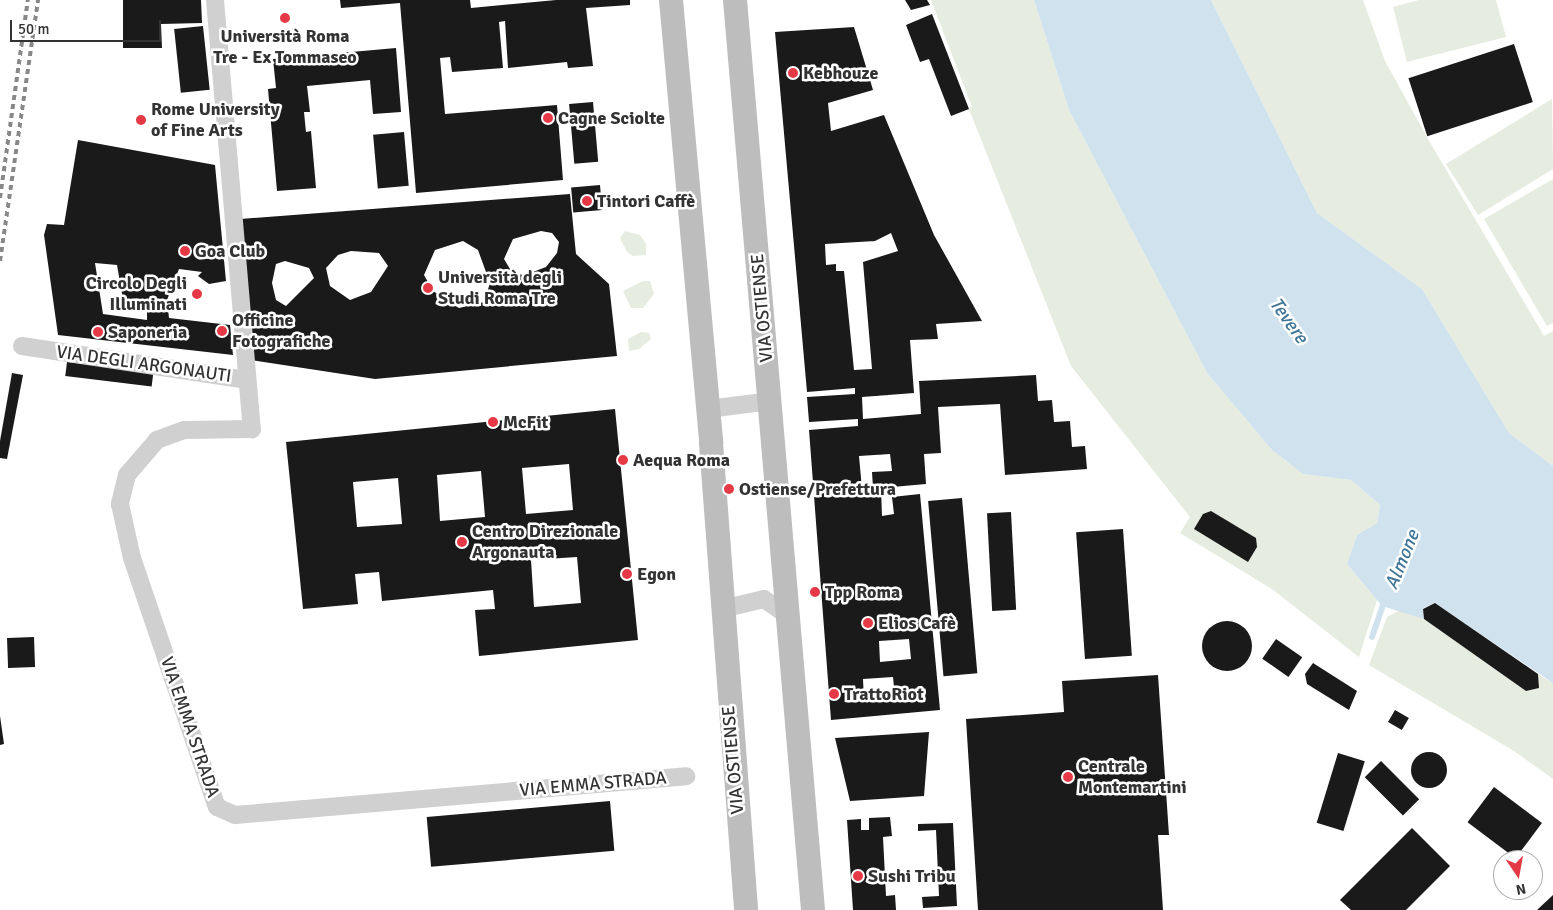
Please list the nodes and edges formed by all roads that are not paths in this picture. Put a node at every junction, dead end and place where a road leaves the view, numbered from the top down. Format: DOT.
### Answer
graph roads {
  1 [pos="215,0"];
  2 [pos="671,0"];
  3 [pos="735,0"];
  4 [pos="22,346"];
  5 [pos="246,380"];
  6 [pos="771,401"];
  7 [pos="708,409"];
  8 [pos="252,429"];
  9 [pos="722,609"];
  10 [pos="790,617"];
  11 [pos="686,776"];
  12 [pos="746,910"];
  13 [pos="813,910"];
  1 -- 5 [label="street"];
  2 -- 7 [label="main road, VIA OSTIENSE"];
  3 -- 6 [label="main road, VIA OSTIENSE"];
  4 -- 5 [label="street, VIA DEGLI ARGONAUTI"];
  5 -- 8 [label="street, VIA DEGLI ARGONAUTI"];
  6 -- 7 [label="street"];
  6 -- 10 [label="main road, VIA OSTIENSE"];
  7 -- 9 [label="main road, VIA OSTIENSE"];
  8 -- 11 [label="street, VIA EMMA STRADA"];
  9 -- 10 [label="street"];
  9 -- 12 [label="main road, VIA OSTIENSE"];
  10 -- 13 [label="main road, VIA OSTIENSE"];
}
